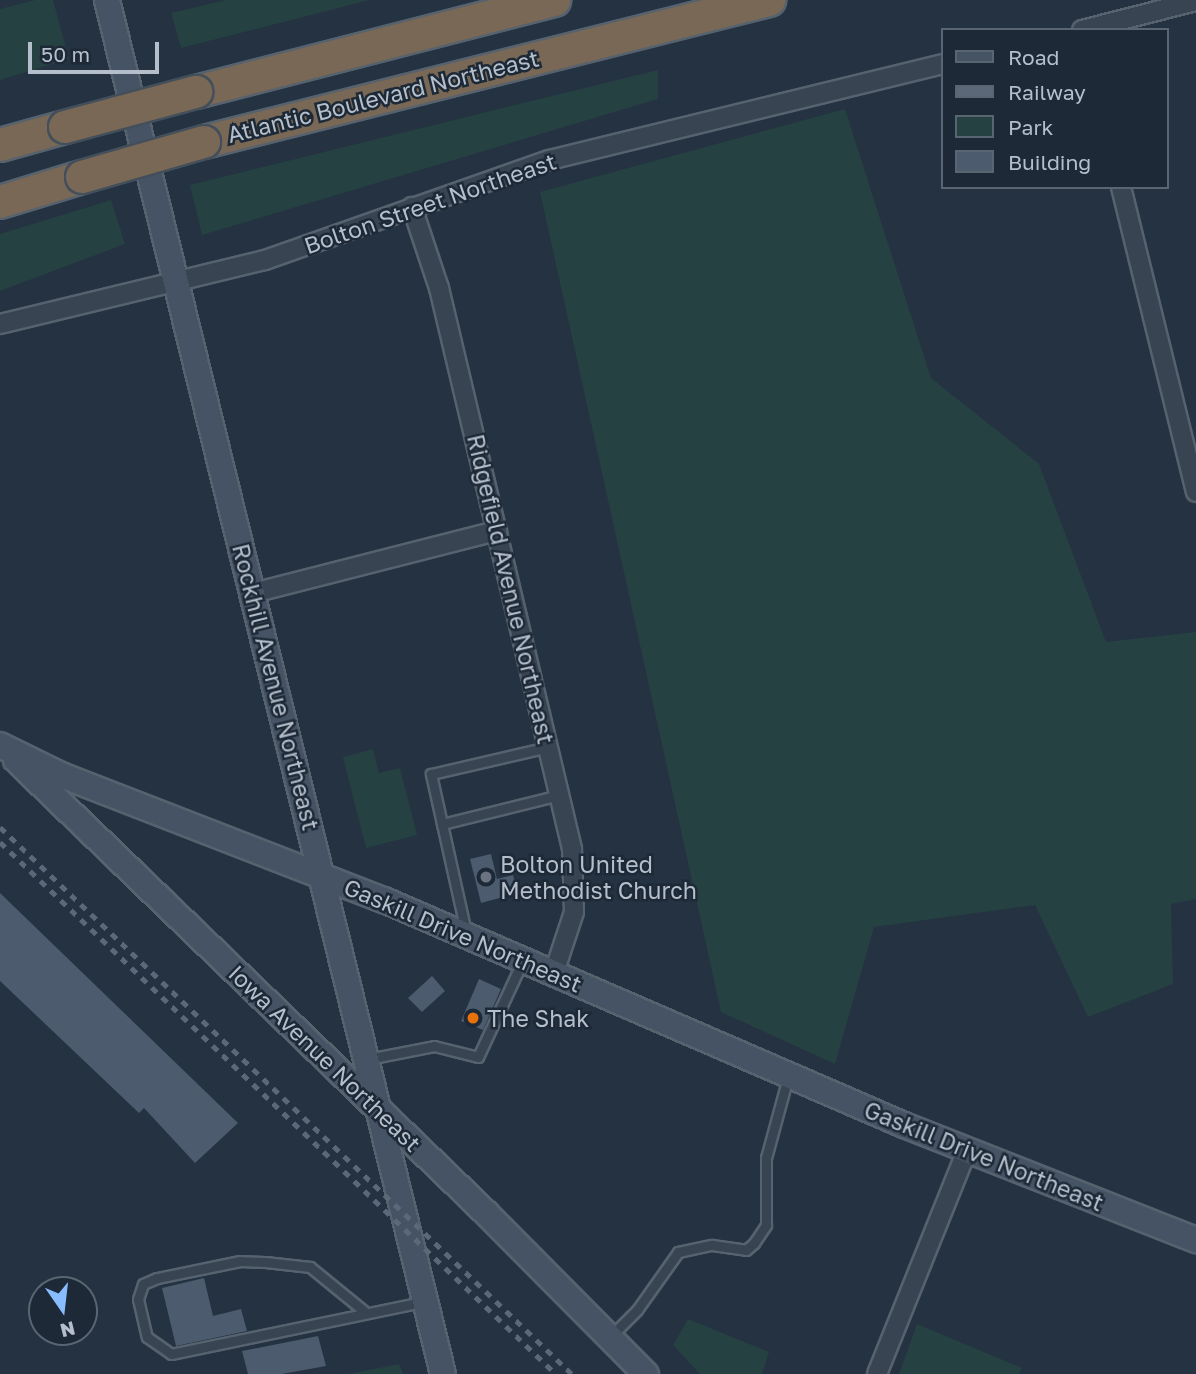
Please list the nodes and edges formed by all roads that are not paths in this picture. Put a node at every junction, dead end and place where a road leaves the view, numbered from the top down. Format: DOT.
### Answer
graph roads {
  1 [pos="107,0"];
  2 [pos="554,0"];
  3 [pos="769,0"];
  4 [pos="1196,1"];
  5 [pos="1089,28"];
  6 [pos="940,64"];
  7 [pos="0,145"];
  8 [pos="1121,189"];
  9 [pos="0,202"];
  10 [pos="412,207"];
  11 [pos="176,284"];
  12 [pos="0,324"];
  13 [pos="1196,492"];
  14 [pos="496,531"];
  15 [pos="253,593"];
  16 [pos="0,745"];
  17 [pos="548,747"];
  18 [pos="559,794"];
  19 [pos="442,824"];
  20 [pos="324,876"];
  21 [pos="467,936"];
  22 [pos="523,960"];
  23 [pos="554,973"];
  24 [pos="368,1059"];
  25 [pos="789,1075"];
  26 [pos="382,1112"];
  27 [pos="967,1150"];
  28 [pos="1196,1240"];
  29 [pos="425,1301"];
  30 [pos="364,1311"];
  31 [pos="610,1337"];
  32 [pos="443,1374"];
  33 [pos="646,1374"];
  34 [pos="877,1374"];
  1 -- 11 [label="main road, Rockhill Avenue Northeast"];
  2 -- 7 [label="highway, bridge"];
  3 -- 9 [label="highway, Atlantic Boulevard Northeast, bridge"];
  4 -- 5 [label="street"];
  6 -- 10 [label="street, Bolton Street Northeast"];
  8 -- 13 [label="street"];
  10 -- 11 [label="street, Bolton Street Northeast"];
  10 -- 14 [label="street, Ridgefield Avenue Northeast"];
  11 -- 12 [label="street, Bolton Street Northeast"];
  11 -- 15 [label="main road, Rockhill Avenue Northeast"];
  14 -- 15 [label="street"];
  14 -- 17 [label="street, Ridgefield Avenue Northeast"];
  15 -- 20 [label="main road, Rockhill Avenue Northeast"];
  16 -- 20 [label="main road, Gaskill Drive Northeast"];
  16 -- 26 [label="main road, Iowa Avenue Northeast"];
  17 -- 18 [label="street, Ridgefield Avenue Northeast"];
  17 -- 19 [label="lane"];
  18 -- 19 [label="lane"];
  18 -- 23 [label="street, Ridgefield Avenue Northeast"];
  19 -- 21 [label="lane"];
  20 -- 21 [label="main road, Gaskill Drive Northeast"];
  20 -- 24 [label="main road, Rockhill Avenue Northeast"];
  21 -- 22 [label="main road, Gaskill Drive Northeast"];
  22 -- 23 [label="main road, Gaskill Drive Northeast"];
  22 -- 24 [label="lane"];
  23 -- 25 [label="main road, Gaskill Drive Northeast"];
  24 -- 26 [label="main road, Rockhill Avenue Northeast"];
  25 -- 27 [label="main road, Gaskill Drive Northeast"];
  25 -- 31 [label="lane"];
  26 -- 29 [label="main road, Rockhill Avenue Northeast"];
  26 -- 31 [label="main road, Iowa Avenue Northeast"];
  27 -- 28 [label="main road, Gaskill Drive Northeast"];
  27 -- 34 [label="street"];
  29 -- 30 [label="lane"];
  29 -- 32 [label="main road, Rockhill Avenue Northeast"];
  30 -- 30 [label="lane"];
  31 -- 33 [label="main road, Iowa Avenue Northeast"];
}
